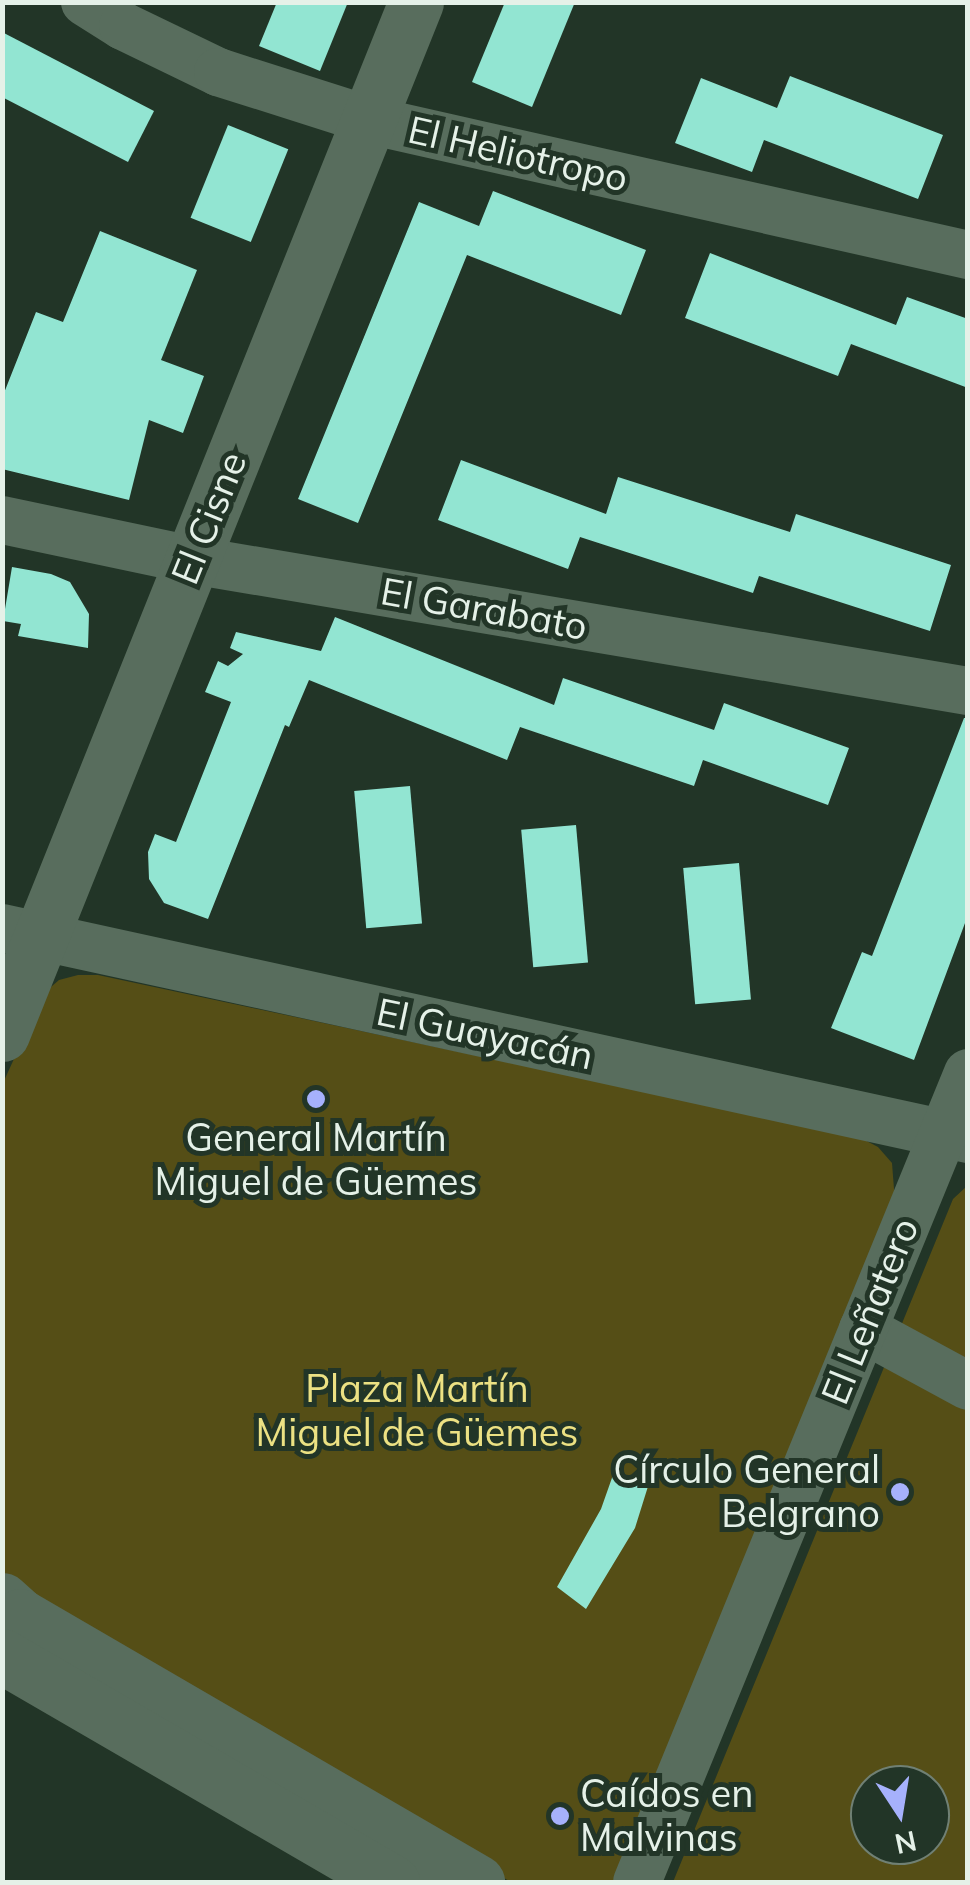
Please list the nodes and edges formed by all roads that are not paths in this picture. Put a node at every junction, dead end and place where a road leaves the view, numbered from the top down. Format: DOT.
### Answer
graph roads {
  1 [pos="85,2"];
  2 [pos="416,2"];
  3 [pos="369,120"];
  4 [pos="968,256"];
  5 [pos="2,520"];
  6 [pos="192,560"];
  7 [pos="968,690"];
  8 [pos="22,933"];
  9 [pos="2,1034"];
  10 [pos="968,1073"];
  11 [pos="955,1136"];
  12 [pos="863,1329"];
  13 [pos="968,1386"];
  14 [pos="2,1600"];
  15 [pos="2,1656"];
  16 [pos="392,1882"];
  17 [pos="477,1882"];
  18 [pos="637,1882"];
  1 -- 3 [label="street, El Heliotropo"];
  2 -- 3 [label="street, El Cisne"];
  3 -- 4 [label="street, El Heliotropo"];
  3 -- 6 [label="street, El Cisne"];
  5 -- 6 [label="street, El Garabato"];
  6 -- 7 [label="street, El Garabato"];
  6 -- 8 [label="street, El Cisne"];
  8 -- 9 [label="street, El Cisne"];
  8 -- 11 [label="street, El Guayacán"];
  10 -- 11 [label="street, El Leñatero"];
  11 -- 12 [label="street, El Leñatero"];
  12 -- 13 [label="street"];
  12 -- 18 [label="street, El Leñatero"];
  14 -- 17 [label="street"];
  15 -- 16 [label="street"];
}
